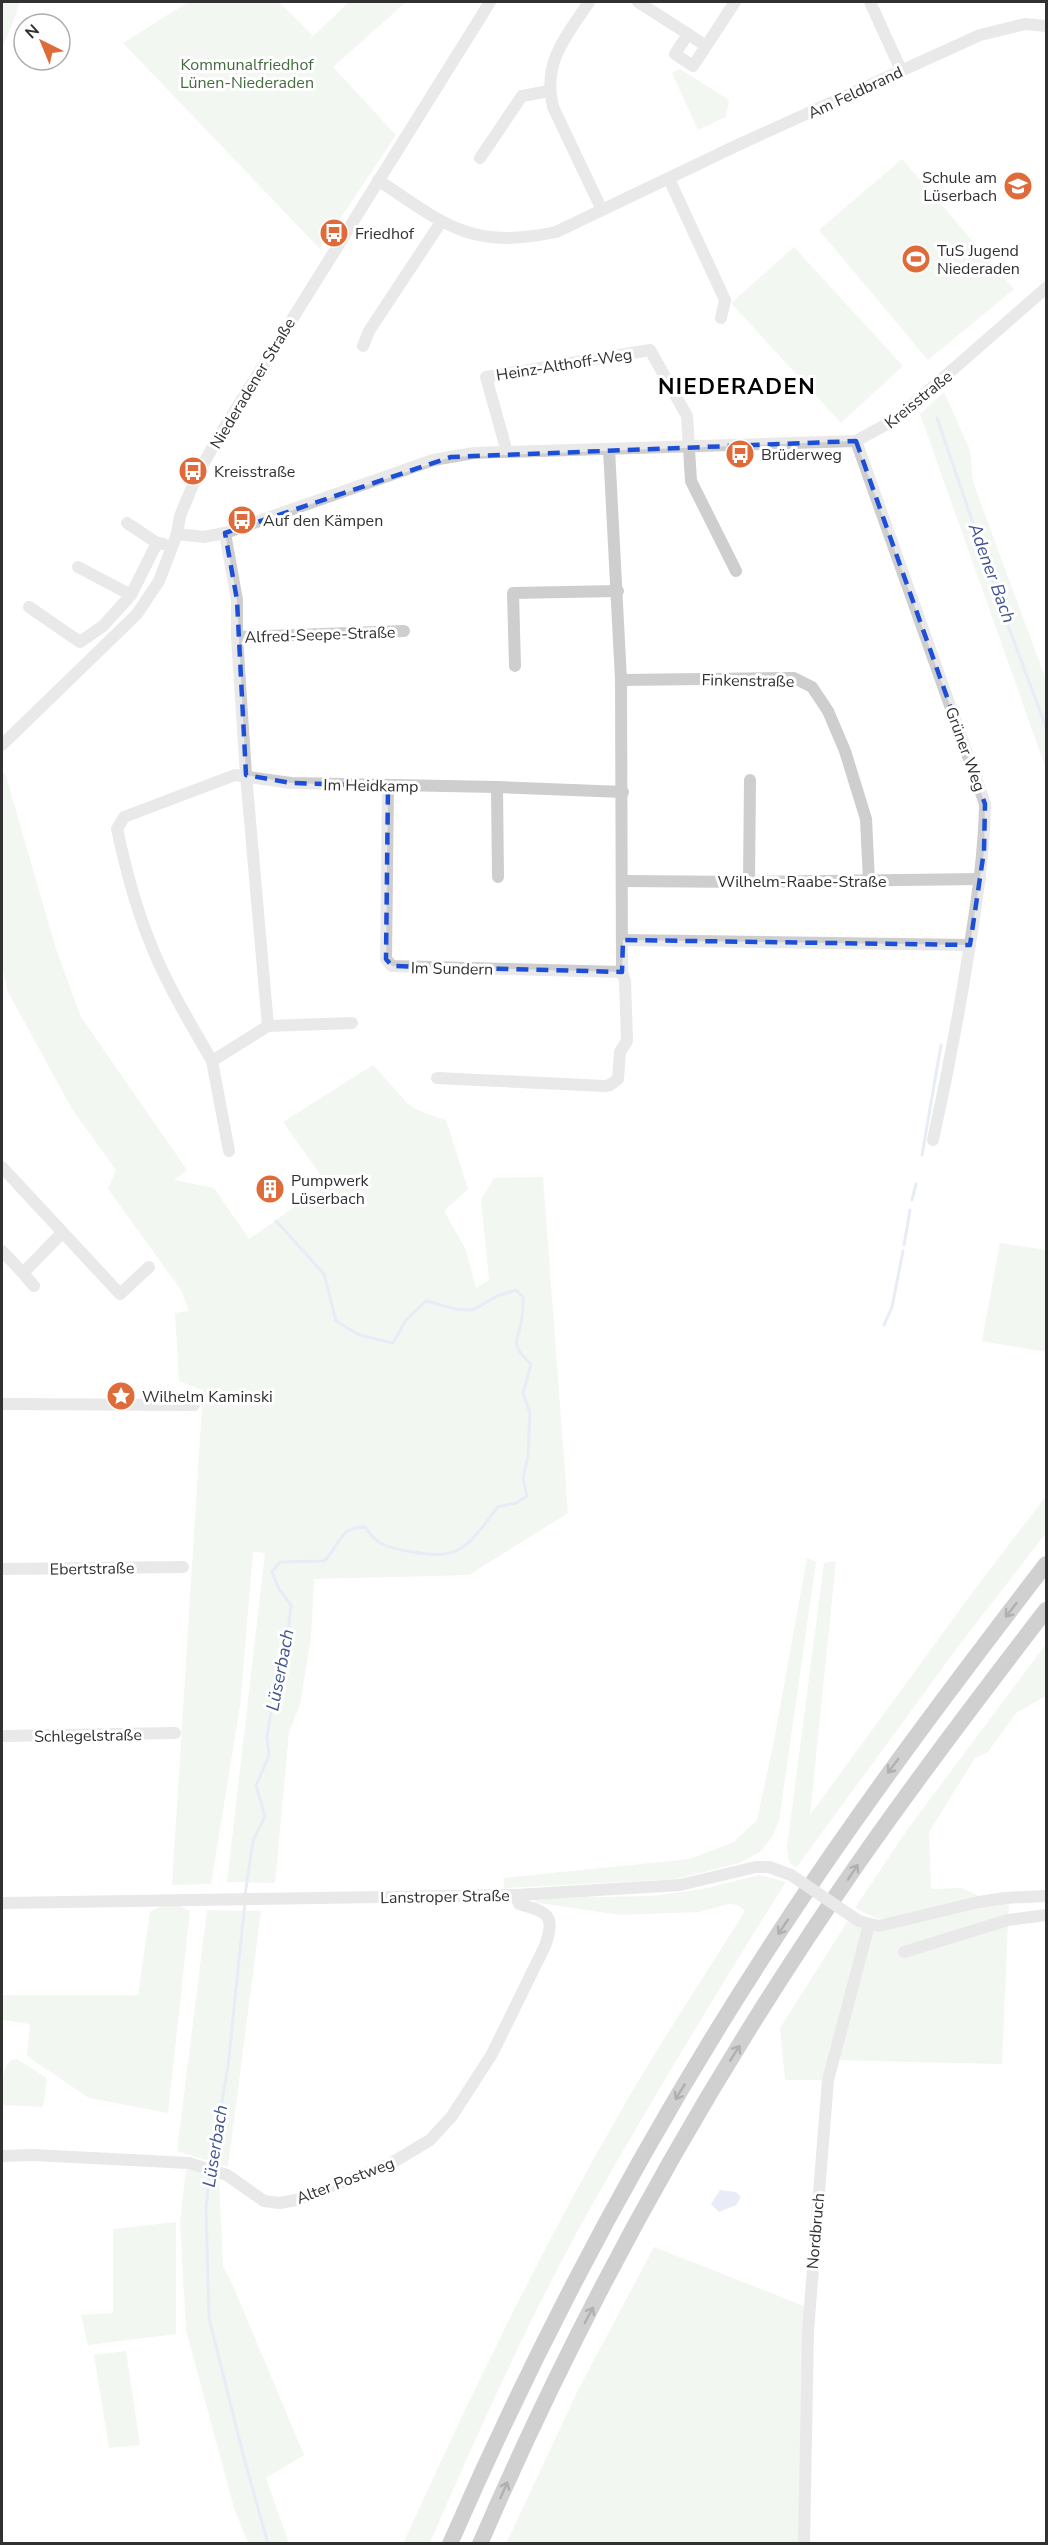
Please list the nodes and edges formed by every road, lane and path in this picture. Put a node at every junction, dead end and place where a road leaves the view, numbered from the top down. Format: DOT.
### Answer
graph roads {
  1 [pos="490,2"];
  2 [pos="590,2"];
  3 [pos="639,2"];
  4 [pos="735,2"];
  5 [pos="870,2"];
  6 [pos="1047,26"];
  7 [pos="688,34"];
  8 [pos="706,46"];
  9 [pos="901,70"];
  10 [pos="549,91"];
  11 [pos="480,158"];
  12 [pos="669,179"];
  13 [pos="378,180"];
  14 [pos="602,210"];
  15 [pos="441,222"];
  16 [pos="1047,288"];
  17 [pos="721,318"];
  18 [pos="363,346"];
  19 [pos="856,441"];
  20 [pos="690,447"];
  21 [pos="609,449"];
  22 [pos="507,452"];
  23 [pos="127,523"];
  24 [pos="225,533"];
  25 [pos="175,540"];
  26 [pos="157,543"];
  27 [pos="78,567"];
  28 [pos="736,571"];
  29 [pos="618,591"];
  30 [pos="131,595"];
  31 [pos="29,607"];
  32 [pos="404,631"];
  33 [pos="237,637"];
  34 [pos="516,666"];
  35 [pos="621,680"];
  36 [pos="2,745"];
  37 [pos="246,775"];
  38 [pos="750,780"];
  39 [pos="388,786"];
  40 [pos="497,787"];
  41 [pos="623,792"];
  42 [pos="498,877"];
  43 [pos="980,879"];
  44 [pos="624,881"];
  45 [pos="870,881"];
  46 [pos="749,882"];
  47 [pos="623,940"];
  48 [pos="970,945"];
  49 [pos="622,972"];
  50 [pos="352,1023"];
  51 [pos="268,1026"];
  52 [pos="212,1061"];
  53 [pos="437,1078"];
  54 [pos="933,1140"];
  55 [pos="229,1151"];
  56 [pos="2,1167"];
  57 [pos="62,1233"];
  58 [pos="2,1251"];
  59 [pos="149,1267"];
  60 [pos="22,1273"];
  61 [pos="34,1286"];
  62 [pos="2,1404"];
  63 [pos="194,1405"];
  64 [pos="1047,1564"];
  65 [pos="183,1567"];
  66 [pos="2,1569"];
  67 [pos="1047,1610"];
  68 [pos="175,1733"];
  69 [pos="2,1736"];
  70 [pos="516,1895"];
  71 [pos="1047,1896"];
  72 [pos="2,1903"];
  73 [pos="1047,1915"];
  74 [pos="869,1925"];
  75 [pos="904,1952"];
  76 [pos="2,2156"];
  77 [pos="450,2544"];
  78 [pos="480,2544"];
  79 [pos="804,2544"];
  1 -- 13 [label="street, Niederadener Straße"];
  2 -- 10 [label="street"];
  3 -- 7 [label="street"];
  4 -- 8 [label="street"];
  5 -- 9 [label="street"];
  6 -- 9 [label="street, Am Feldbrand"];
  7 -- 8 [label="street"];
  7 -- 8 [label="street"];
  9 -- 12 [label="street, Am Feldbrand"];
  10 -- 11 [label="street"];
  10 -- 14 [label="street"];
  12 -- 14 [label="street, Am Feldbrand"];
  12 -- 17 [label="street"];
  13 -- 15 [label="street, Am Feldbrand"];
  13 -- 25 [label="street, Niederadener Straße"];
  14 -- 15 [label="street, Am Feldbrand"];
  15 -- 18 [label="street"];
  16 -- 19 [label="street, Kreisstraße"];
  19 -- 20 [label="street, Kreisstraße"];
  19 -- 43 [label="street, Grüner Weg"];
  20 -- 21 [label="street, Kreisstraße"];
  20 -- 22 [label="street, Heinz-Althoff-Weg"];
  20 -- 28 [label="street"];
  21 -- 22 [label="street, Kreisstraße"];
  21 -- 29 [label="street"];
  22 -- 24 [label="street, Kreisstraße"];
  23 -- 26 [label="street"];
  24 -- 25 [label="street, Kreisstraße"];
  24 -- 33 [label="street"];
  25 -- 26 [label="street, Kreisstraße"];
  25 -- 36 [label="street, Niederadener Straße"];
  26 -- 30 [label="street"];
  27 -- 30 [label="street"];
  29 -- 34 [label="street"];
  29 -- 35 [label="street"];
  30 -- 31 [label="street"];
  32 -- 33 [label="street, Alfred-Seepe-Straße"];
  33 -- 37 [label="street"];
  35 -- 41 [label="street"];
  35 -- 45 [label="street, Finkenstraße"];
  37 -- 39 [label="street, Im Heidkamp"];
  37 -- 51 [label="street"];
  37 -- 52 [label="street"];
  38 -- 46 [label="street"];
  39 -- 40 [label="street, Im Heidkamp"];
  39 -- 49 [label="street, Im Sundern"];
  40 -- 41 [label="street, Im Heidkamp"];
  40 -- 42 [label="street"];
  41 -- 44 [label="street"];
  43 -- 45 [label="street, Wilhelm-Raabe-Straße"];
  43 -- 48 [label="street, Grüner Weg"];
  44 -- 46 [label="street, Wilhelm-Raabe-Straße"];
  44 -- 47 [label="street"];
  45 -- 46 [label="street, Wilhelm-Raabe-Straße"];
  47 -- 48 [label="street"];
  47 -- 49 [label="street"];
  48 -- 54 [label="street, Grüner Weg"];
  49 -- 53 [label="street"];
  50 -- 51 [label="street"];
  51 -- 52 [label="street"];
  52 -- 55 [label="street"];
  56 -- 57 [label="street"];
  57 -- 59 [label="street"];
  57 -- 60 [label="street"];
  58 -- 60 [label="street"];
  60 -- 61 [label="street"];
  62 -- 63 [label="street"];
  64 -- 77 [label="highway, one-way"];
  65 -- 66 [label="street, Ebertstraße"];
  78 -- 67 [label="highway, one-way"];
  68 -- 69 [label="street, Schlegelstraße"];
  70 -- 72 [label="street, Lanstroper Straße"];
  70 -- 74 [label="street, Lanstroper Straße, bridge"];
  70 -- 76 [label="street, Alter Postweg"];
  71 -- 74 [label="street"];
  73 -- 75 [label="street"];
  74 -- 79 [label="street, Nordbruch"];
}
